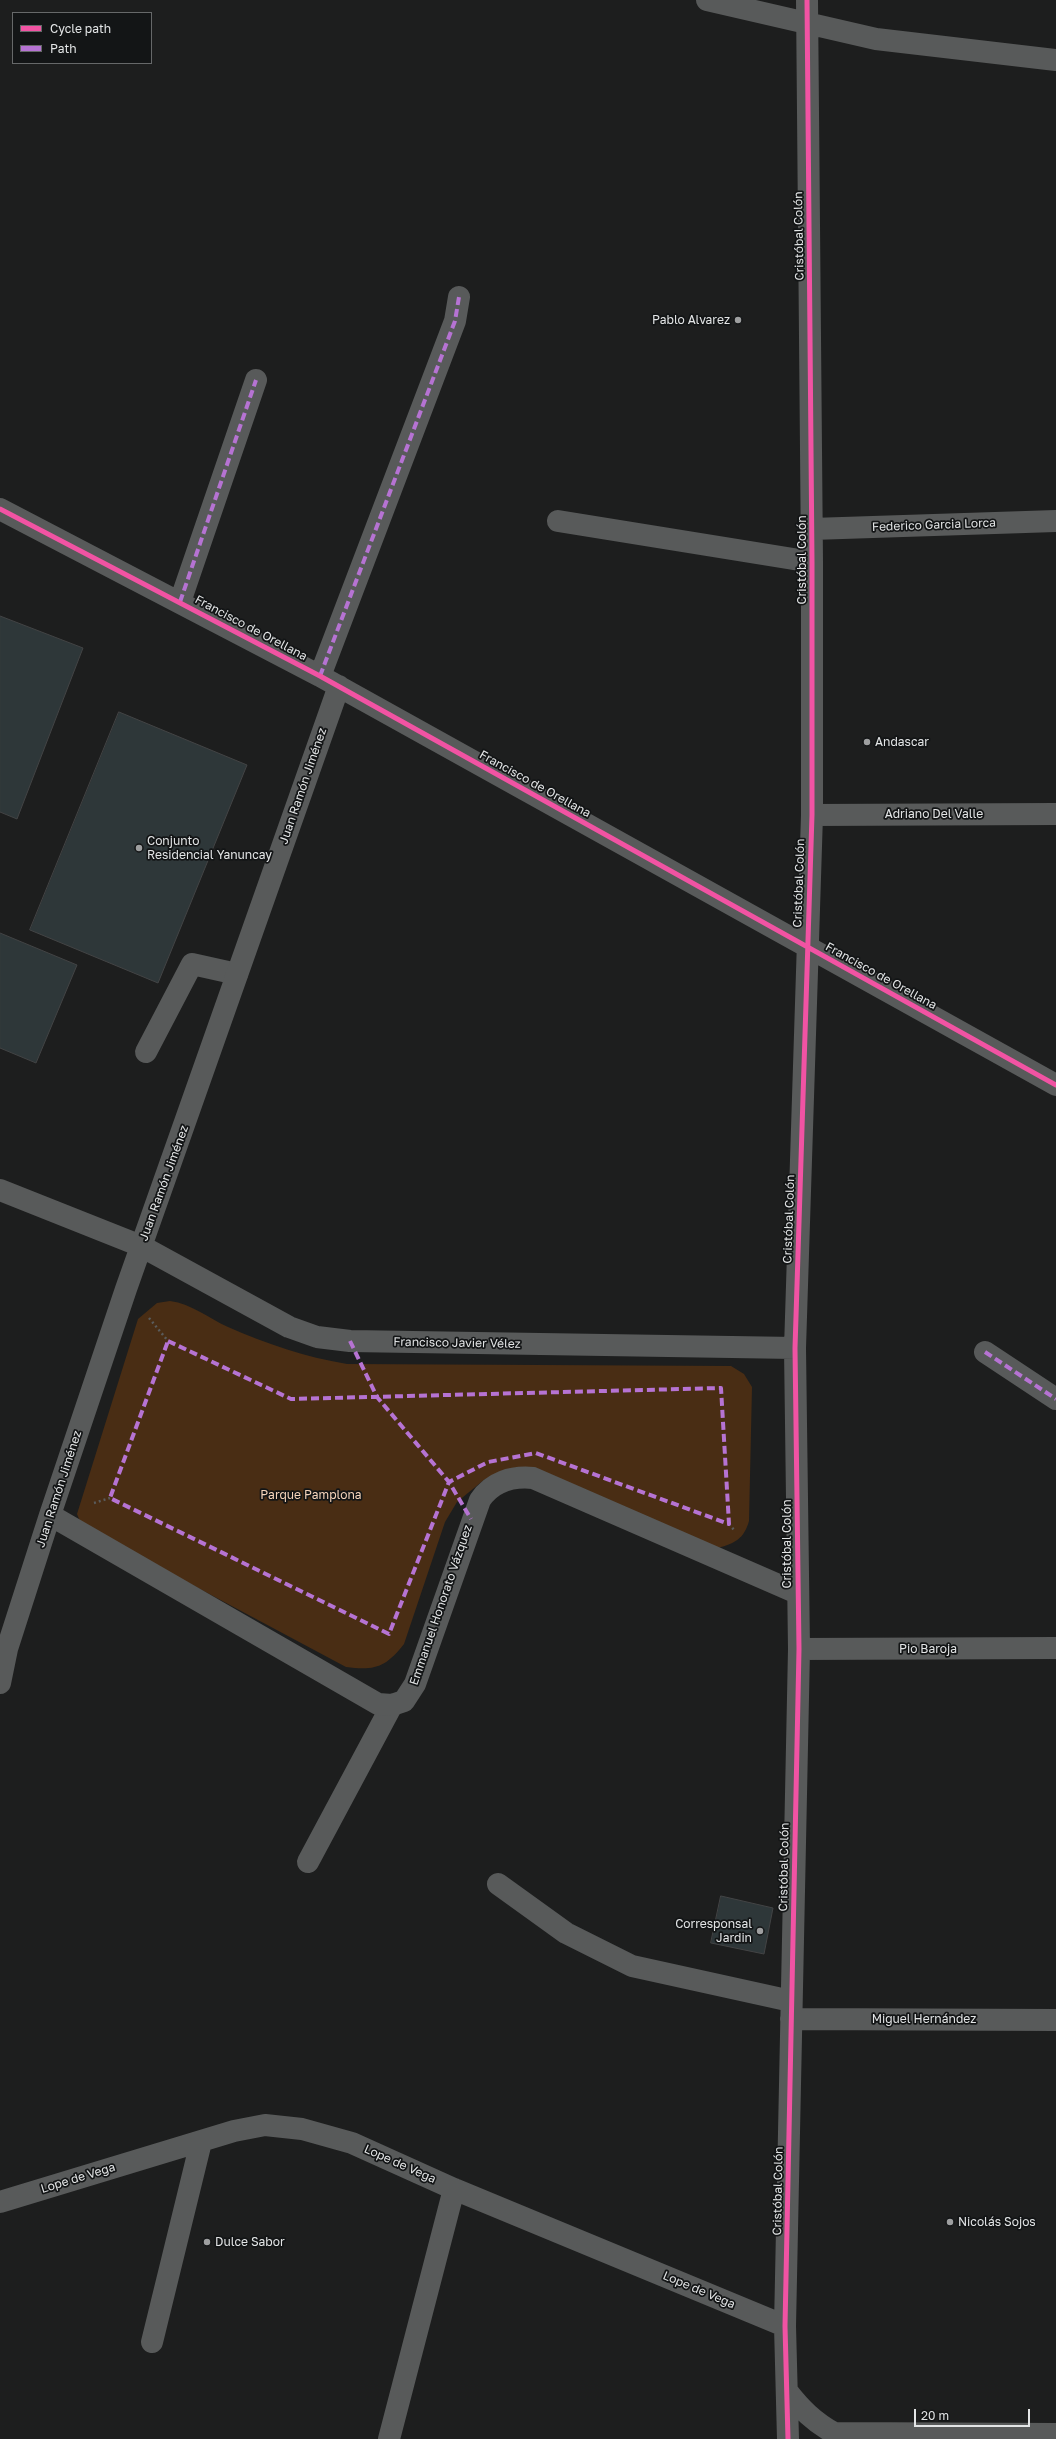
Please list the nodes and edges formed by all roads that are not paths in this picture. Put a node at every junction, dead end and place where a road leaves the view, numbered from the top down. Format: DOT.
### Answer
graph roads {
  1 [pos="707,0"];
  2 [pos="807,0"];
  3 [pos="807,21"];
  4 [pos="1056,60"];
  5 [pos="459,297"];
  6 [pos="256,380"];
  7 [pos="0,509"];
  8 [pos="558,521"];
  9 [pos="1056,521"];
  10 [pos="812,529"];
  11 [pos="812,562"];
  12 [pos="180,602"];
  13 [pos="330,681"];
  14 [pos="1056,814"];
  15 [pos="812,815"];
  16 [pos="807,947"];
  17 [pos="237,974"];
  18 [pos="146,1052"];
  19 [pos="1056,1085"];
  20 [pos="0,1190"];
  21 [pos="141,1246"];
  22 [pos="795,1348"];
  23 [pos="985,1352"];
  24 [pos="1056,1399"];
  25 [pos="50,1515"];
  26 [pos="797,1593"];
  27 [pos="4,1648"];
  28 [pos="1056,1648"];
  29 [pos="799,1649"];
  30 [pos="0,1683"];
  31 [pos="392,1705"];
  32 [pos="308,1862"];
  33 [pos="498,1884"];
  34 [pos="791,2010"];
  35 [pos="1056,2020"];
  36 [pos="201,2142"];
  37 [pos="454,2188"];
  38 [pos="0,2202"];
  39 [pos="785,2326"];
  40 [pos="152,2342"];
  41 [pos="787,2391"];
  42 [pos="1056,2434"];
  43 [pos="389,2439"];
  44 [pos="788,2439"];
  1 -- 3 [label="street"];
  2 -- 3 [label="street, Cristóbal Colón"];
  3 -- 4 [label="street"];
  3 -- 10 [label="street, Cristóbal Colón"];
  5 -- 13 [label="street, Juan Ramón Jiménez"];
  6 -- 12 [label="street"];
  7 -- 12 [label="street, Francisco de Orellana"];
  8 -- 11 [label="street"];
  9 -- 10 [label="street, Federico Garcia Lorca"];
  10 -- 11 [label="street, Cristóbal Colón"];
  11 -- 15 [label="street, Cristóbal Colón"];
  12 -- 13 [label="street, Francisco de Orellana"];
  13 -- 16 [label="street, Francisco de Orellana"];
  13 -- 17 [label="street, Juan Ramón Jiménez"];
  14 -- 15 [label="street, Adriano Del Valle"];
  15 -- 16 [label="street, Cristóbal Colón"];
  16 -- 19 [label="street, Francisco de Orellana"];
  16 -- 22 [label="street, Cristóbal Colón"];
  17 -- 18 [label="street"];
  17 -- 21 [label="street, Juan Ramón Jiménez"];
  20 -- 21 [label="street, Francisco Javier Vélez"];
  21 -- 22 [label="street, Francisco Javier Vélez"];
  21 -- 25 [label="street, Juan Ramón Jiménez"];
  22 -- 26 [label="street, Cristóbal Colón"];
  23 -- 24 [label="street"];
  25 -- 27 [label="street, Juan Ramón Jiménez"];
  25 -- 31 [label="street"];
  26 -- 29 [label="street, Cristóbal Colón"];
  26 -- 31 [label="street, Emmanuel Honorato Vázquez"];
  27 -- 30 [label="street, Juan Ramón Jiménez"];
  28 -- 29 [label="street, Pio Baroja"];
  29 -- 34 [label="street, Cristóbal Colón"];
  31 -- 32 [label="street"];
  33 -- 34 [label="street, Miguel Hernández"];
  34 -- 35 [label="street, Miguel Hernández"];
  34 -- 39 [label="street, Cristóbal Colón"];
  36 -- 37 [label="street, Lope de Vega"];
  36 -- 38 [label="street, Lope de Vega"];
  36 -- 40 [label="street"];
  37 -- 39 [label="street, Lope de Vega"];
  37 -- 43 [label="street"];
  39 -- 41 [label="street, Cristóbal Colón"];
  41 -- 42 [label="street"];
  41 -- 44 [label="street, Cristóbal Colón"];
}
